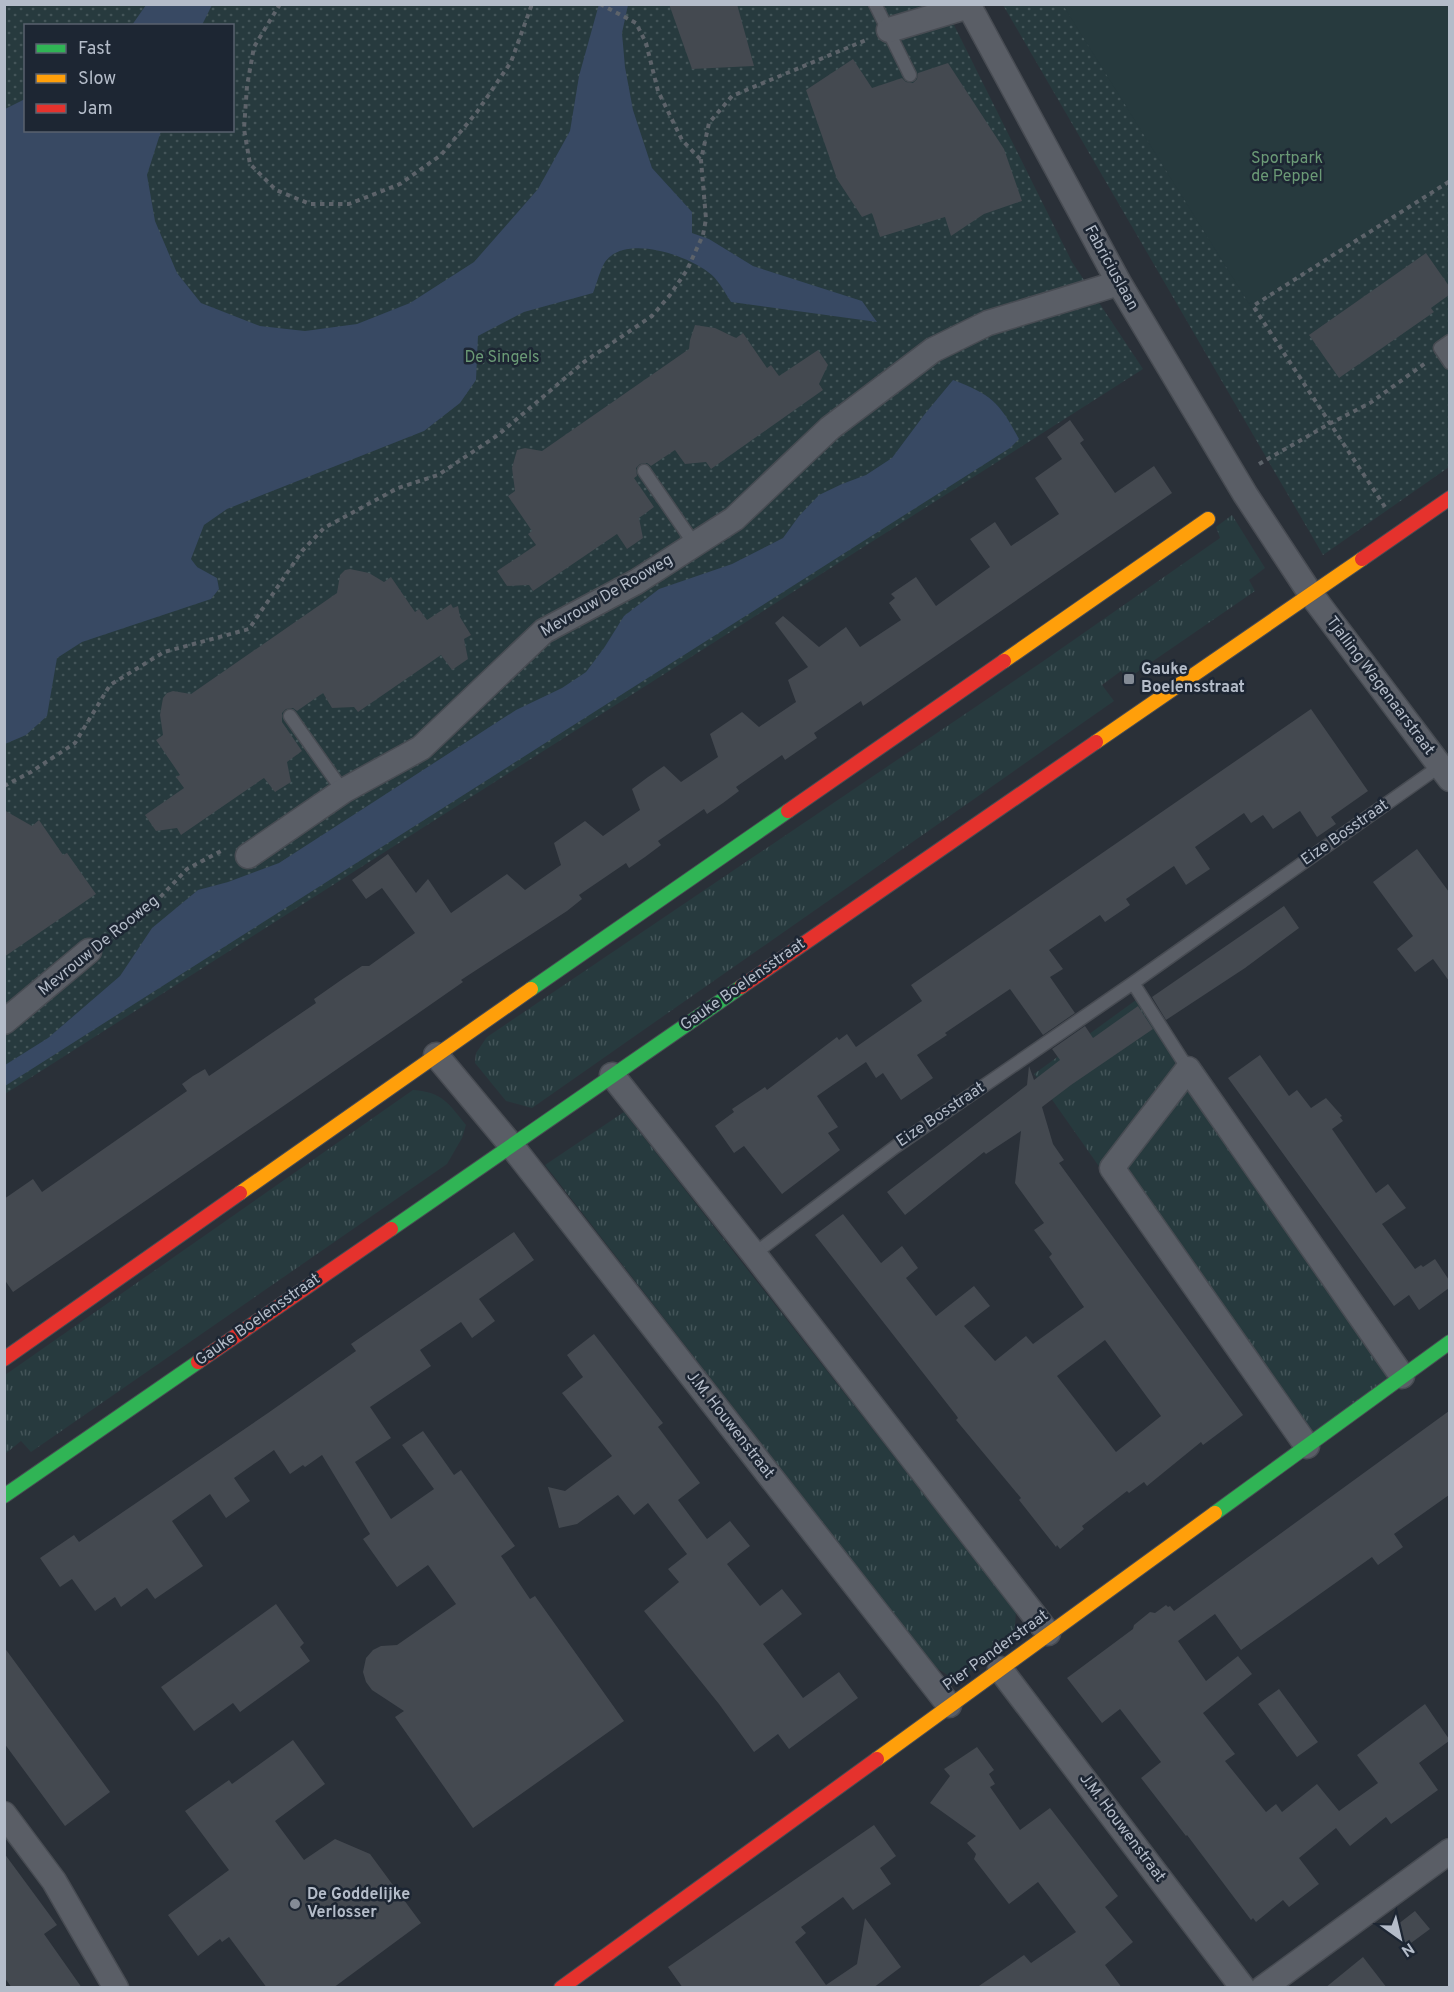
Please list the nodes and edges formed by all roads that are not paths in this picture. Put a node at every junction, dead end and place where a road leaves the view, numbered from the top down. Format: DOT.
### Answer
graph roads {
  1 [pos="875,4"];
  2 [pos="889,30"];
  3 [pos="910,75"];
  4 [pos="1119,283"];
  5 [pos="1446,346"];
  6 [pos="1449,363"];
  7 [pos="644,471"];
  8 [pos="1449,498"];
  9 [pos="1208,519"];
  10 [pos="694,545"];
  11 [pos="1310,593"];
  12 [pos="290,716"];
  13 [pos="1445,773"];
  14 [pos="343,791"];
  15 [pos="248,856"];
  16 [pos="89,951"];
  17 [pos="1133,983"];
  18 [pos="4,1022"];
  19 [pos="436,1055"];
  20 [pos="1188,1069"];
  21 [pos="612,1075"];
  22 [pos="511,1145"];
  23 [pos="754,1254"];
  24 [pos="1449,1342"];
  25 [pos="4,1359"];
  26 [pos="1402,1376"];
  27 [pos="1307,1446"];
  28 [pos="4,1496"];
  29 [pos="1048,1633"];
  30 [pos="1000,1669"];
  31 [pos="950,1705"];
  32 [pos="4,1814"];
  33 [pos="1449,1851"];
  34 [pos="116,1988"];
  35 [pos="561,1988"];
  36 [pos="1243,1988"];
  37 [pos="1263,1988"];
  1 -- 2 [label="lane"];
  2 -- 3 [label="lane"];
  2 -- 4 [label="street, Fabriciuslaan"];
  4 -- 10 [label="street, Mevrouw De Rooweg"];
  4 -- 11 [label="street, Fabriciuslaan"];
  5 -- 6 [label="lane"];
  7 -- 10 [label="lane"];
  8 -- 11 [label="street, Gauke Boelensstraat"];
  9 -- 19 [label="street"];
  10 -- 14 [label="street, Mevrouw De Rooweg"];
  11 -- 13 [label="street, Tjalling Wagenaarstraat"];
  11 -- 21 [label="street, Gauke Boelensstraat"];
  12 -- 14 [label="lane"];
  13 -- 17 [label="lane, Eize Bosstraat"];
  14 -- 15 [label="street, Mevrouw De Rooweg"];
  16 -- 18 [label="street, Mevrouw De Rooweg"];
  17 -- 20 [label="lane"];
  17 -- 23 [label="lane, Eize Bosstraat"];
  19 -- 22 [label="street"];
  19 -- 25 [label="street"];
  20 -- 26 [label="street"];
  20 -- 27 [label="street"];
  21 -- 22 [label="street, Gauke Boelensstraat"];
  21 -- 23 [label="street"];
  22 -- 28 [label="street, Gauke Boelensstraat"];
  22 -- 31 [label="street, J.M. Houwenstraat"];
  23 -- 29 [label="street"];
  24 -- 26 [label="street, Pier Panderstraat"];
  26 -- 27 [label="street, Pier Panderstraat"];
  27 -- 29 [label="street, Pier Panderstraat"];
  29 -- 30 [label="street, Pier Panderstraat"];
  30 -- 31 [label="street, Pier Panderstraat"];
  30 -- 36 [label="street, J.M. Houwenstraat"];
  31 -- 35 [label="street, Pier Panderstraat"];
  32 -- 34 [label="street"];
  33 -- 37 [label="street"];
}
